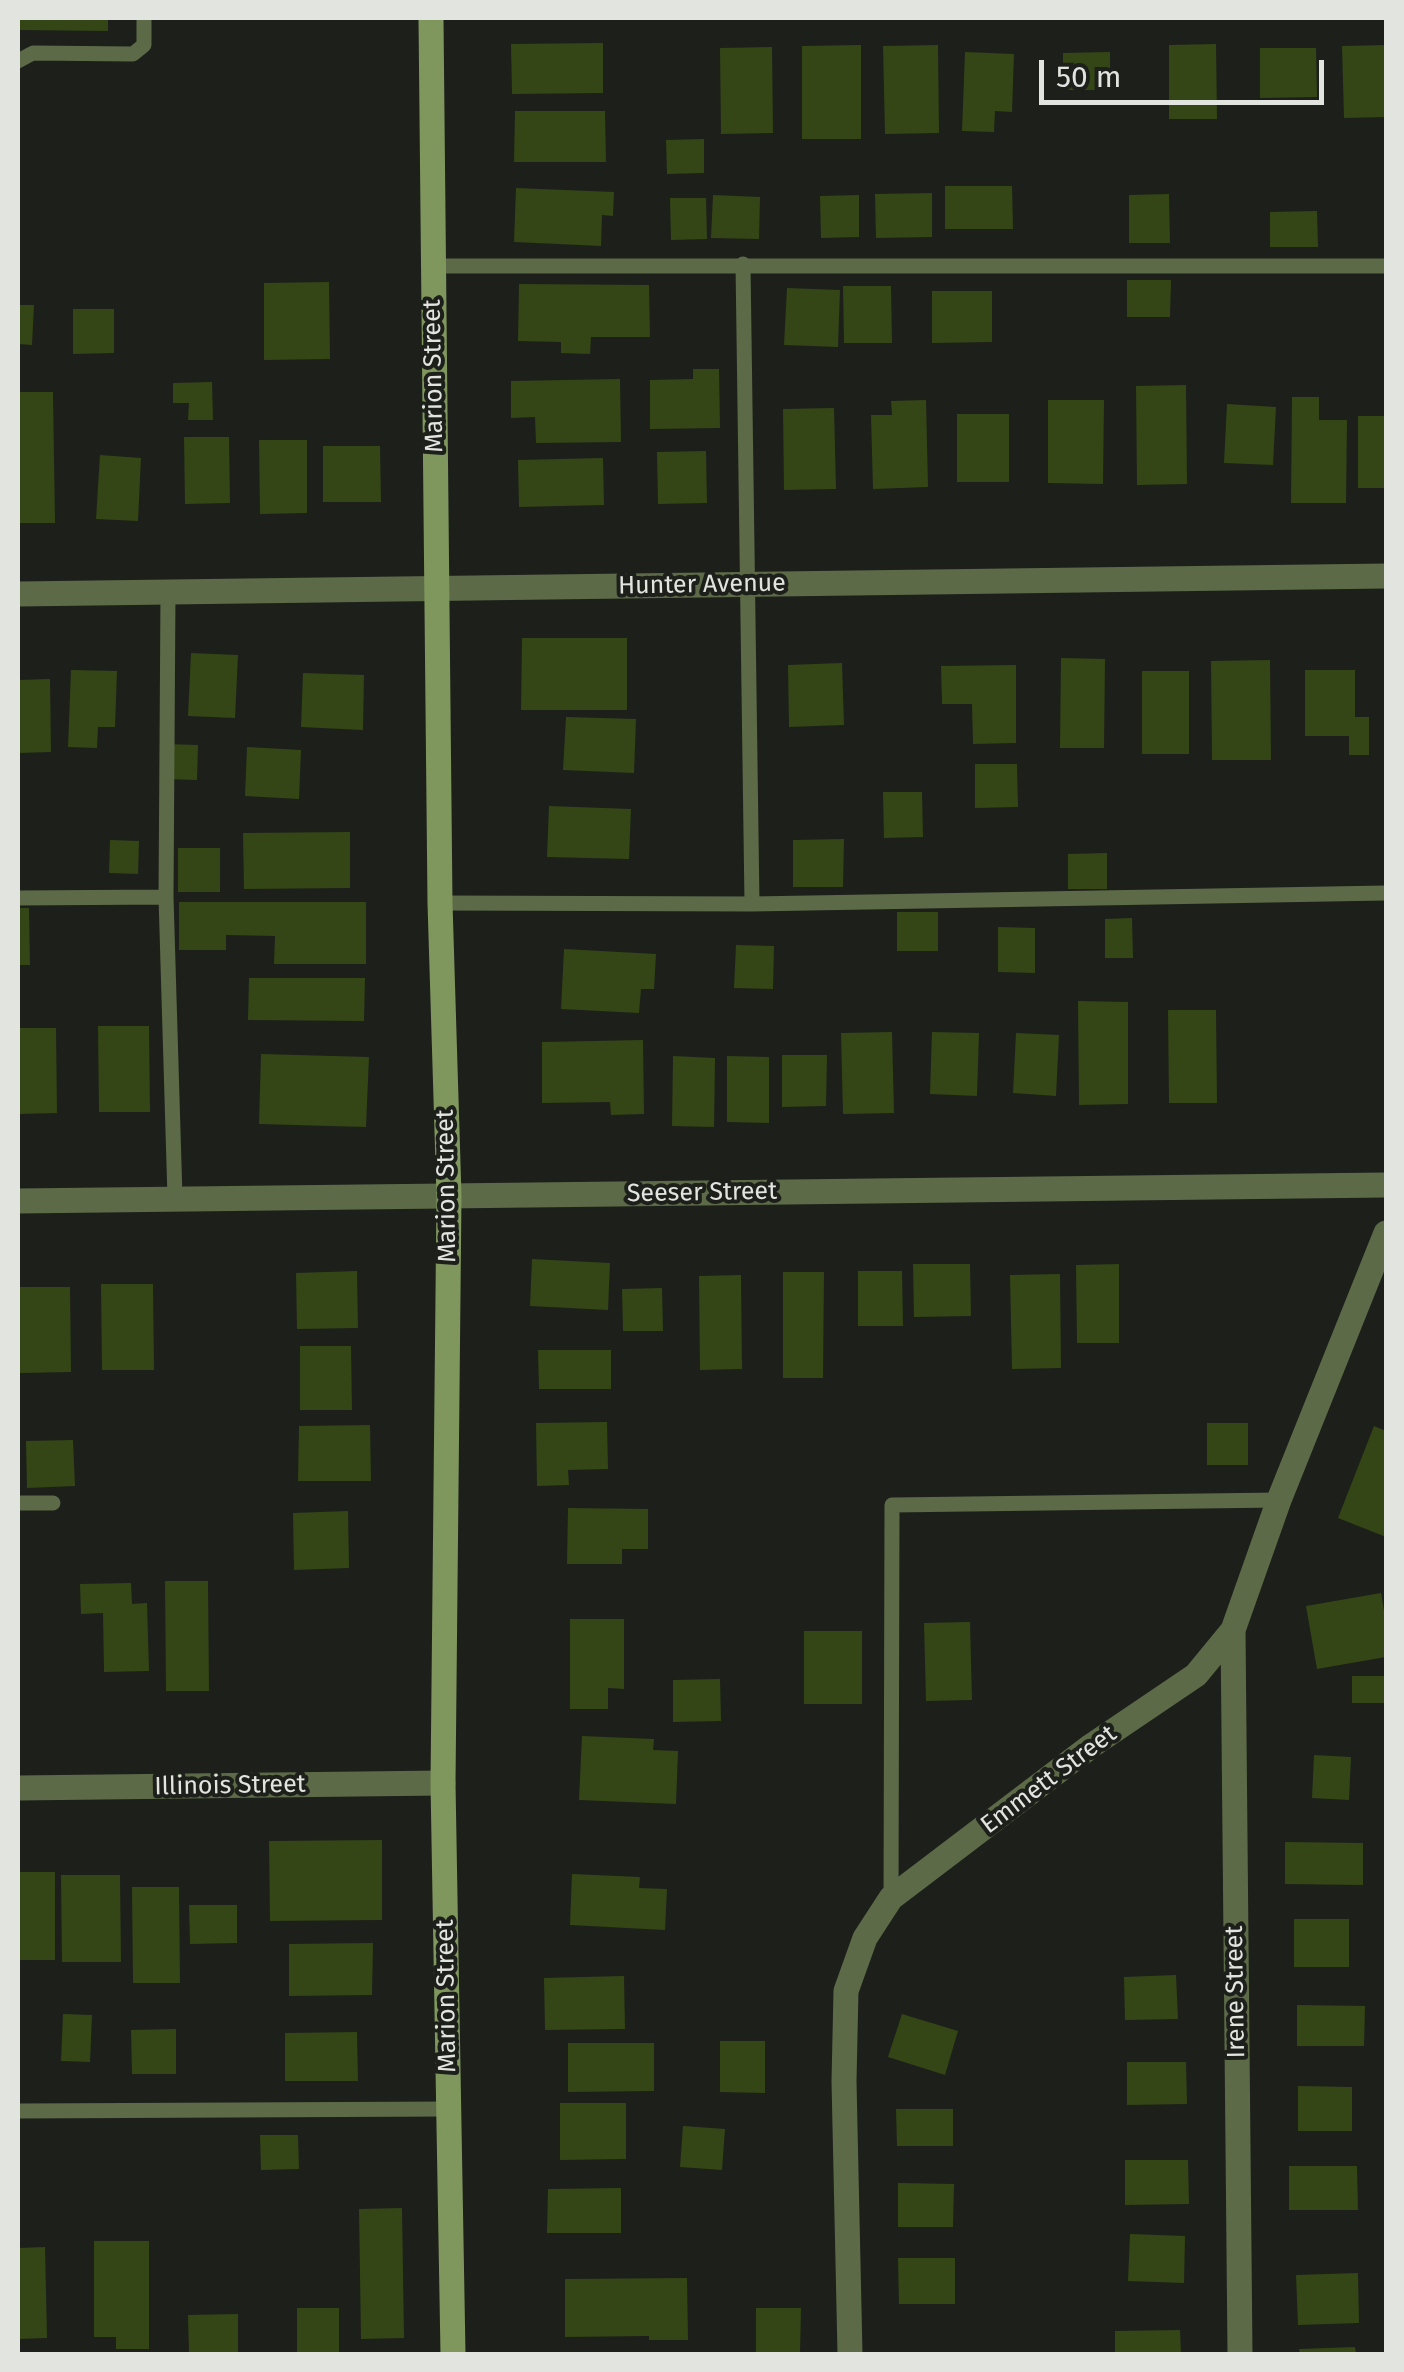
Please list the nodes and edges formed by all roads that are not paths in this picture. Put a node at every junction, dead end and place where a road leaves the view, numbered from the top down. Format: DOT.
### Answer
graph roads {
  1 [pos="144,18"];
  2 [pos="431,18"];
  3 [pos="18,62"];
  4 [pos="743,264"];
  5 [pos="432,266"];
  6 [pos="1386,266"];
  7 [pos="1386,576"];
  8 [pos="747,584"];
  9 [pos="438,589"];
  10 [pos="168,592"];
  11 [pos="18,594"];
  12 [pos="1386,894"];
  13 [pos="166,897"];
  14 [pos="18,898"];
  15 [pos="440,904"];
  16 [pos="752,904"];
  17 [pos="1386,1185"];
  18 [pos="449,1196"];
  19 [pos="175,1198"];
  20 [pos="18,1201"];
  21 [pos="1386,1234"];
  22 [pos="1279,1500"];
  23 [pos="18,1503"];
  24 [pos="53,1503"];
  25 [pos="1233,1630"];
  26 [pos="443,1783"];
  27 [pos="18,1788"];
  28 [pos="891,1898"];
  29 [pos="448,2109"];
  30 [pos="18,2112"];
  31 [pos="453,2354"];
  32 [pos="850,2354"];
  33 [pos="1240,2354"];
  1 -- 3 [label="lane"];
  2 -- 5 [label="street, Marion Street"];
  4 -- 5 [label="lane"];
  4 -- 6 [label="lane"];
  4 -- 8 [label="lane"];
  5 -- 9 [label="street, Marion Street"];
  7 -- 8 [label="street, Hunter Avenue"];
  8 -- 9 [label="street, Hunter Avenue"];
  8 -- 16 [label="lane"];
  9 -- 10 [label="street, Hunter Avenue"];
  9 -- 15 [label="street, Marion Street"];
  10 -- 11 [label="street, Hunter Avenue"];
  10 -- 13 [label="lane"];
  12 -- 16 [label="lane"];
  13 -- 14 [label="lane"];
  13 -- 19 [label="lane"];
  15 -- 16 [label="lane"];
  15 -- 18 [label="street, Marion Street"];
  17 -- 18 [label="street, Seeser Street"];
  18 -- 19 [label="street, Seeser Street"];
  18 -- 26 [label="street, Marion Street"];
  19 -- 20 [label="street, Seeser Street"];
  21 -- 22 [label="street, Emmett Street"];
  22 -- 25 [label="street, Emmett Street"];
  22 -- 28 [label="lane"];
  23 -- 24 [label="lane"];
  25 -- 28 [label="street, Emmett Street"];
  25 -- 33 [label="street, Irene Street"];
  26 -- 27 [label="street, Illinois Street"];
  26 -- 29 [label="street, Marion Street"];
  28 -- 32 [label="street, Emmett Street"];
  29 -- 30 [label="lane"];
  29 -- 31 [label="street, Marion Street"];
}
